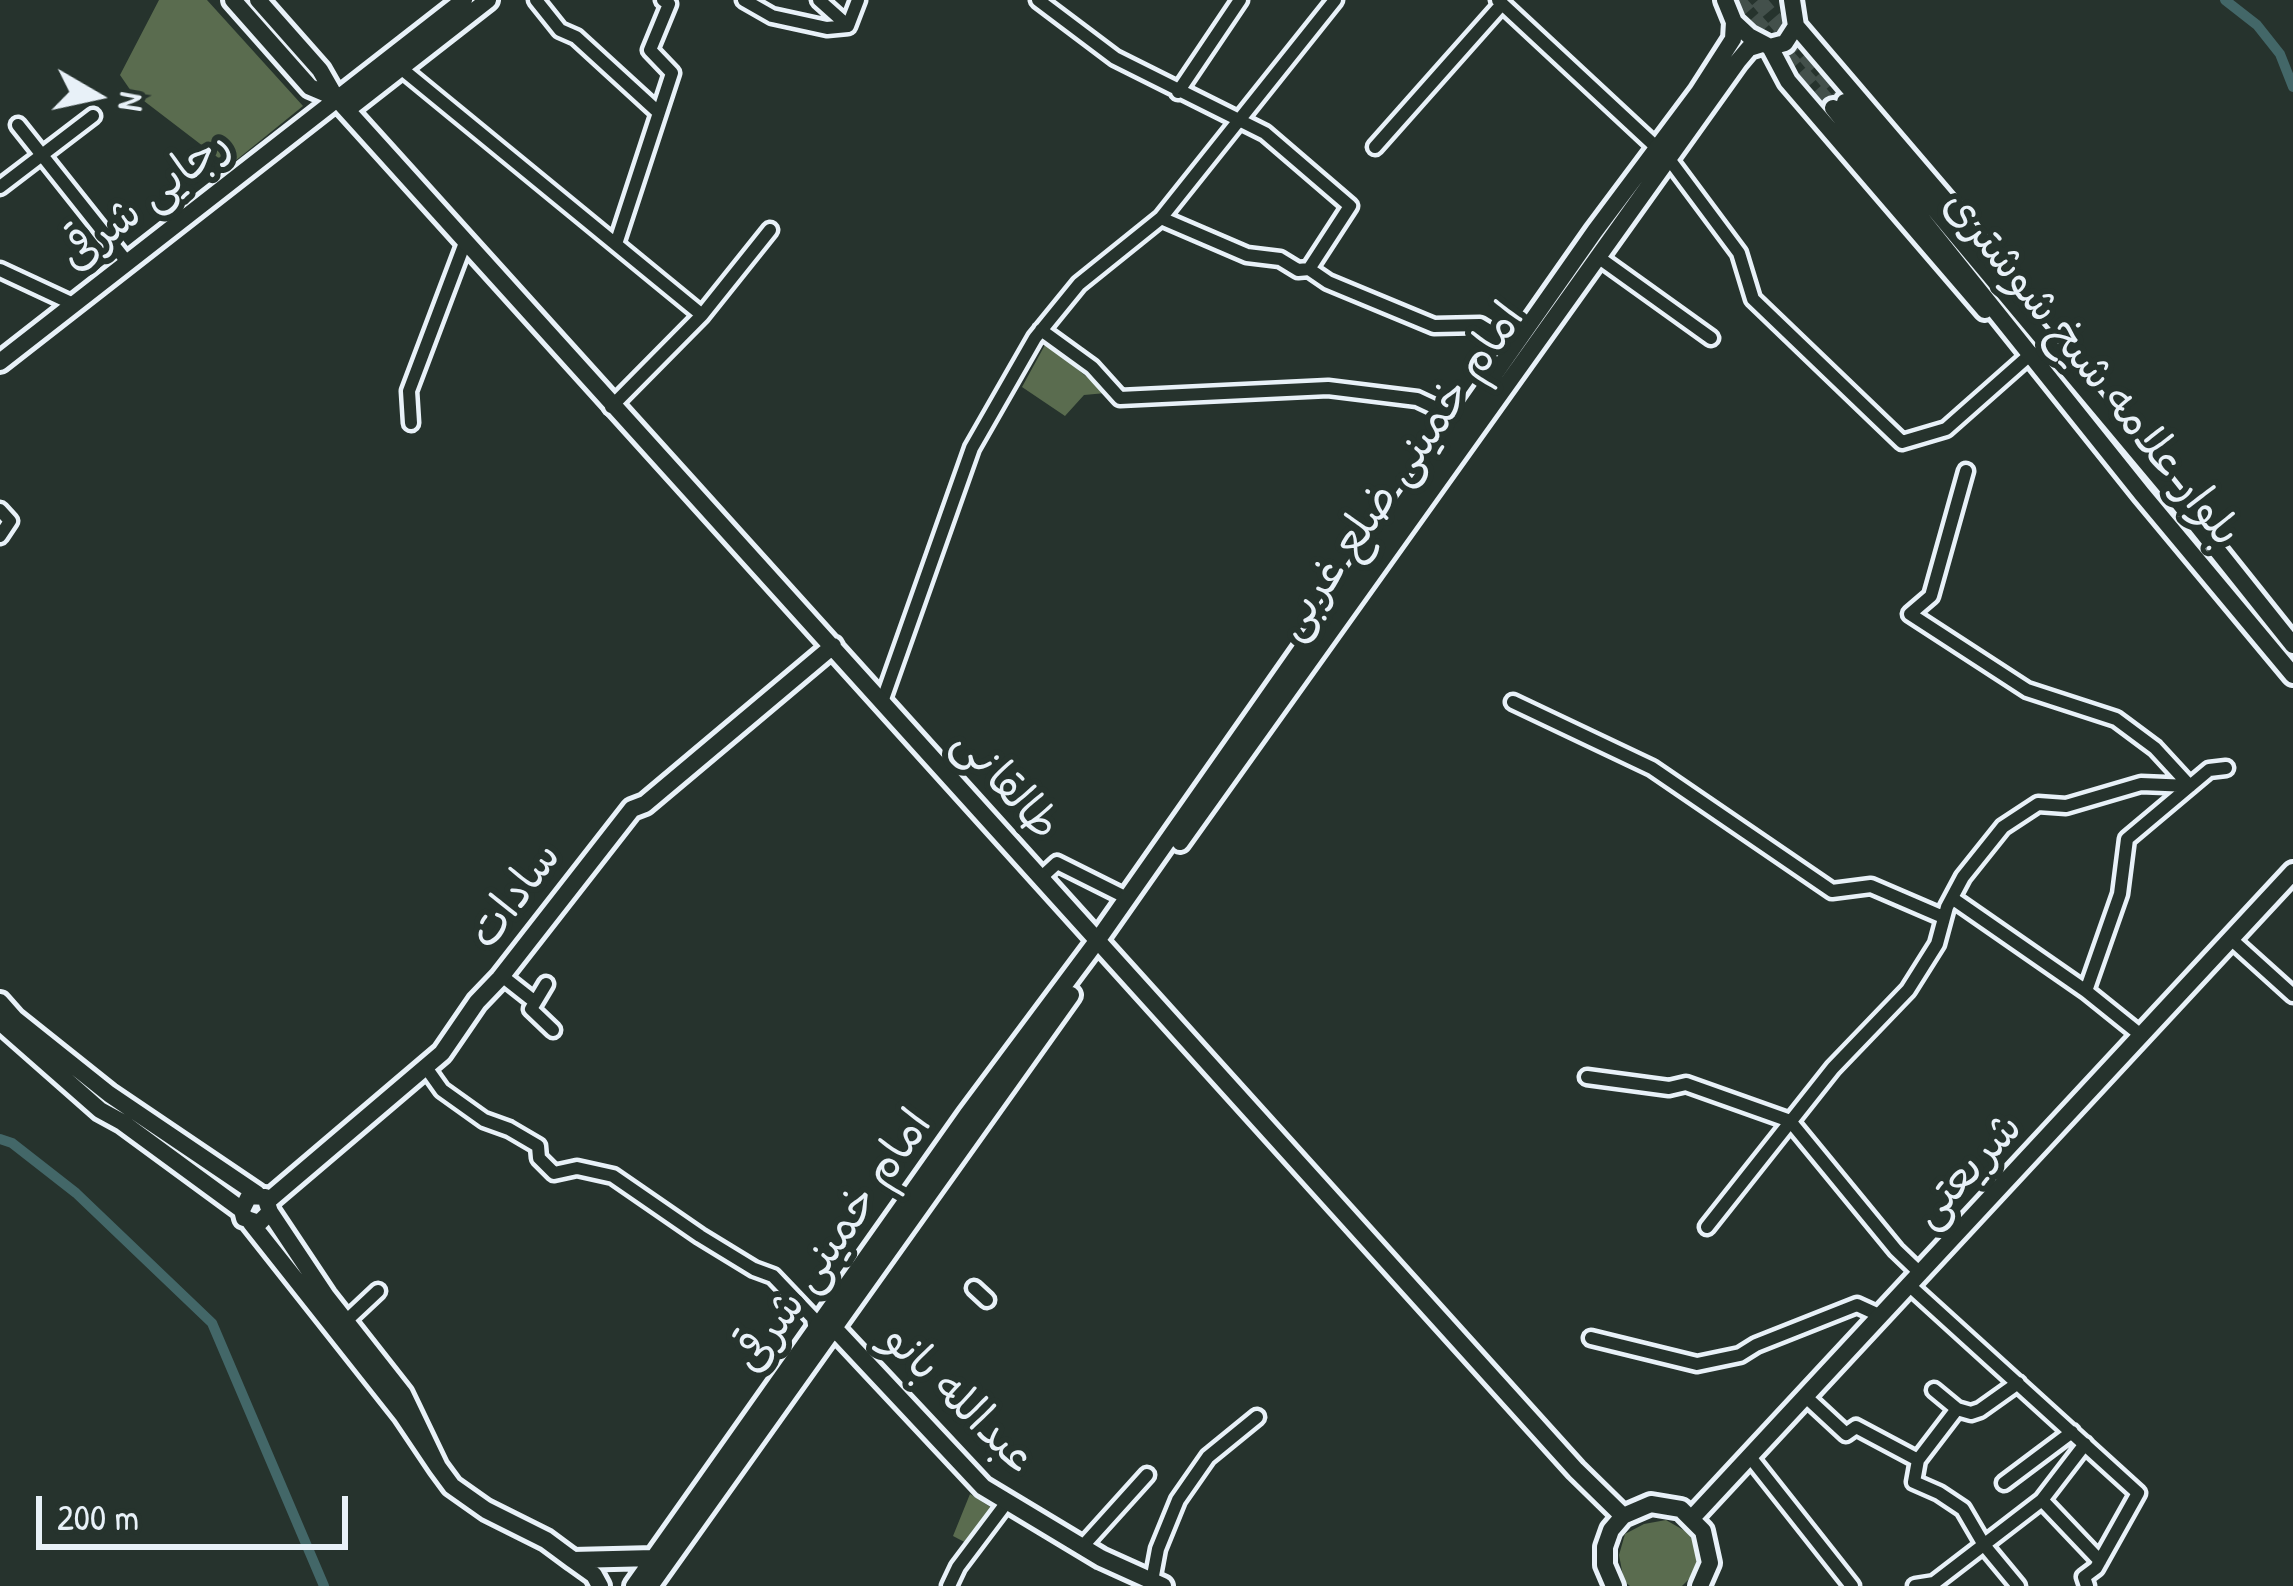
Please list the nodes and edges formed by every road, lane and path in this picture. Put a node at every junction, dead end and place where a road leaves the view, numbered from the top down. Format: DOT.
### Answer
graph roads {
  1 [pos="233,0"];
  2 [pos="258,0"];
  3 [pos="464,0"];
  4 [pos="488,0"];
  5 [pos="536,0"];
  6 [pos="663,0"];
  7 [pos="744,0"];
  8 [pos="779,0"];
  9 [pos="819,0"];
  10 [pos="857,0"];
  11 [pos="1038,0"];
  12 [pos="1240,0"];
  13 [pos="1335,0"];
  14 [pos="1500,2"];
  15 [pos="1726,8"];
  16 [pos="1795,10"];
  17 [pos="772,16"];
  18 [pos="848,26"];
  19 [pos="1766,45"];
  20 [pos="1732,55"];
  21 [pos="1820,56"];
  22 [pos="402,69"];
  23 [pos="1788,81"];
  24 [pos="1178,92"];
  25 [pos="342,104"];
  26 [pos="1839,105"];
  27 [pos="658,112"];
  28 [pos="93,116"];
  29 [pos="1236,121"];
  30 [pos="18,125"];
  31 [pos="1375,147"];
  32 [pos="1663,153"];
  33 [pos="42,156"];
  34 [pos="0,187"];
  35 [pos="1161,218"];
  36 [pos="770,230"];
  37 [pos="466,240"];
  38 [pos="616,244"];
  39 [pos="1598,257"];
  40 [pos="127,262"];
  41 [pos="1309,269"];
  42 [pos="0,270"];
  43 [pos="73,304"];
  44 [pos="702,315"];
  45 [pos="2016,323"];
  46 [pos="1041,330"];
  47 [pos="1711,338"];
  48 [pos="1514,346"];
  49 [pos="2032,353"];
  50 [pos="0,362"];
  51 [pos="611,407"];
  52 [pos="411,423"];
  53 [pos="1464,432"];
  54 [pos="1966,471"];
  55 [pos="0,510"];
  56 [pos="0,536"];
  57 [pos="2252,594"];
  58 [pos="2236,607"];
  59 [pos="2293,645"];
  60 [pos="833,646"];
  61 [pos="2293,675"];
  62 [pos="882,702"];
  63 [pos="1513,702"];
  64 [pos="2226,767"];
  65 [pos="2189,786"];
  66 [pos="2293,872"];
  67 [pos="1045,874"];
  68 [pos="1127,898"];
  69 [pos="1952,898"];
  70 [pos="1943,917"];
  71 [pos="2232,940"];
  72 [pos="1101,945"];
  73 [pos="502,976"];
  74 [pos="546,983"];
  75 [pos="2290,986"];
  76 [pos="2086,991"];
  77 [pos="0,1002"];
  78 [pos="535,1002"];
  79 [pos="0,1022"];
  80 [pos="553,1030"];
  81 [pos="2142,1036"];
  82 [pos="424,1066"];
  83 [pos="1587,1077"];
  84 [pos="1790,1121"];
  85 [pos="265,1202"];
  86 [pos="246,1216"];
  87 [pos="1707,1227"];
  88 [pos="1915,1280"];
  89 [pos="974,1288"];
  90 [pos="378,1292"];
  91 [pos="987,1300"];
  92 [pos="1881,1316"];
  93 [pos="346,1321"];
  94 [pos="825,1327"];
  95 [pos="1591,1338"];
  96 [pos="2018,1383"];
  97 [pos="1934,1390"];
  98 [pos="1805,1396"];
  99 [pos="1958,1409"];
  100 [pos="1257,1417"];
  101 [pos="2072,1432"];
  102 [pos="2084,1444"];
  103 [pos="1750,1456"];
  104 [pos="1918,1460"];
  105 [pos="438,1467"];
  106 [pos="1147,1475"];
  107 [pos="2004,1483"];
  108 [pos="2042,1500"];
  109 [pos="1007,1502"];
  110 [pos="1623,1516"];
  111 [pos="1693,1517"];
  112 [pos="1984,1545"];
  113 [pos="1082,1546"];
  114 [pos="654,1558"];
  115 [pos="573,1560"];
  116 [pos="2100,1562"];
  117 [pos="1158,1584"];
  118 [pos="1704,1584"];
  119 [pos="2011,1584"];
  120 [pos="600,1586"];
  121 [pos="634,1586"];
  122 [pos="650,1586"];
  123 [pos="949,1586"];
  124 [pos="1614,1586"];
  125 [pos="1852,1586"];
  126 [pos="1915,1586"];
  127 [pos="2087,1586"];
  1 -- 25 [label="main road, طالقانی"];
  2 -- 25 [label="main road, طالقانی"];
  3 -- 25 [label="main road"];
  4 -- 22 [label="main road"];
  5 -- 27 [label="street"];
  6 -- 27 [label="street"];
  7 -- 17 [label="street"];
  8 -- 17 [label="street"];
  9 -- 18 [label="street"];
  10 -- 18 [label="street"];
  11 -- 24 [label="street"];
  12 -- 24 [label="street"];
  13 -- 29 [label="street"];
  14 -- 31 [label="street"];
  14 -- 32 [label="street"];
  15 -- 19 [label="main road"];
  15 -- 20 [label="main road, امام خمینی ضلع غربی"];
  16 -- 19 [label="main road, امام خمینی ضلع غربی"];
  16 -- 21 [label="main road"];
  17 -- 18 [label="street"];
  19 -- 20 [label="main road, امام خمینی ضلع غربی"];
  19 -- 23 [label="main road"];
  20 -- 32 [label="main road, امام خمینی ضلع غربی"];
  21 -- 23 [label="main road"];
  21 -- 45 [label="main road"];
  22 -- 25 [label="main road"];
  22 -- 38 [label="street"];
  23 -- 45 [label="main road"];
  24 -- 29 [label="street"];
  25 -- 37 [label="main road, طالقانی"];
  25 -- 40 [label="main road, رجایی شرقی"];
  26 -- 45 [label="main road, بلوار علامه شیخ شوشتری"];
  27 -- 38 [label="street"];
  28 -- 33 [label="street"];
  29 -- 35 [label="street"];
  29 -- 41 [label="street"];
  30 -- 33 [label="street"];
  32 -- 39 [label="main road, امام خمینی ضلع غربی"];
  32 -- 48 [label="main road, امام خمینی ضلع غربی"];
  32 -- 49 [label="street"];
  33 -- 34 [label="street"];
  33 -- 40 [label="street"];
  35 -- 41 [label="street"];
  35 -- 46 [label="street"];
  36 -- 44 [label="street"];
  37 -- 51 [label="main road, طالقانی"];
  37 -- 52 [label="street"];
  38 -- 44 [label="street"];
  39 -- 47 [label="street"];
  39 -- 53 [label="main road, امام خمینی ضلع غربی"];
  40 -- 43 [label="main road, رجایی شرقی"];
  41 -- 48 [label="street"];
  42 -- 43 [label="street"];
  43 -- 50 [label="main road, رجایی شرقی"];
  44 -- 51 [label="street"];
  45 -- 49 [label="main road, بلوار علامه شیخ شوشتری"];
  45 -- 57 [label="main road, بلوار علامه شیخ شوشتری"];
  46 -- 53 [label="street"];
  46 -- 62 [label="street"];
  48 -- 53 [label="main road, امام خمینی ضلع غربی"];
  49 -- 58 [label="main road, بلوار علامه شیخ شوشتری"];
  51 -- 60 [label="main road, طالقانی"];
  53 -- 68 [label="main road, امام خمینی ضلع غربی"];
  53 -- 72 [label="main road, امام خمینی ضلع غربی"];
  54 -- 65 [label="street"];
  55 -- 56 [label="street"];
  57 -- 58 [label="main road"];
  57 -- 59 [label="main road, بلوار علامه شیخ شوشتری"];
  58 -- 61 [label="main road, بلوار علامه شیخ شوشتری"];
  60 -- 62 [label="main road, طالقانی"];
  60 -- 73 [label="main road, سادات"];
  62 -- 72 [label="main road, طالقانی"];
  63 -- 70 [label="street"];
  64 -- 65 [label="street"];
  65 -- 69 [label="street"];
  65 -- 76 [label="street"];
  66 -- 71 [label="main road, شریعتی"];
  67 -- 68 [label="street"];
  68 -- 72 [label="main road, امام خمینی ضلع غربی"];
  69 -- 70 [label="street"];
  69 -- 76 [label="street"];
  70 -- 84 [label="street"];
  71 -- 75 [label="street"];
  71 -- 81 [label="main road, شریعتی"];
  72 -- 94 [label="main road, امام خمینی شرقی"];
  72 -- 110 [label="main road, طالقانی"];
  73 -- 78 [label="street"];
  73 -- 82 [label="main road, سادات"];
  74 -- 78 [label="street"];
  76 -- 81 [label="street"];
  77 -- 85 [label="main road"];
  78 -- 80 [label="street"];
  79 -- 86 [label="main road"];
  81 -- 88 [label="main road, شریعتی"];
  82 -- 85 [label="main road, سادات"];
  82 -- 94 [label="street"];
  83 -- 84 [label="street"];
  84 -- 87 [label="street"];
  84 -- 88 [label="street"];
  85 -- 86 [label="main road"];
  85 -- 86 [label="main road"];
  85 -- 93 [label="main road"];
  86 -- 105 [label="main road"];
  88 -- 92 [label="main road, شریعتی"];
  88 -- 96 [label="street"];
  89 -- 91 [label="street"];
  90 -- 93 [label="street"];
  92 -- 95 [label="street"];
  92 -- 98 [label="main road, شریعتی"];
  93 -- 105 [label="main road"];
  94 -- 109 [label="main road, عبدالله بانو"];
  94 -- 114 [label="main road, امام خمینی شرقی"];
  94 -- 122 [label="main road, امام خمینی شرقی"];
  96 -- 99 [label="street"];
  96 -- 101 [label="street"];
  97 -- 99 [label="street"];
  98 -- 103 [label="main road, شریعتی"];
  98 -- 104 [label="street"];
  99 -- 104 [label="street"];
  100 -- 117 [label="street"];
  101 -- 102 [label="street"];
  101 -- 107 [label="street"];
  102 -- 108 [label="street"];
  102 -- 116 [label="street"];
  103 -- 111 [label="main road, شریعتی"];
  103 -- 125 [label="street"];
  104 -- 112 [label="street"];
  105 -- 115 [label="main road"];
  106 -- 113 [label="street"];
  108 -- 112 [label="street"];
  108 -- 116 [label="street"];
  109 -- 113 [label="main road, عبدالله بانو"];
  109 -- 123 [label="street"];
  110 -- 111 [label="main road"];
  110 -- 124 [label="main road"];
  111 -- 118 [label="main road"];
  112 -- 119 [label="street"];
  112 -- 126 [label="street"];
  113 -- 117 [label="main road, عبدالله بانو"];
  114 -- 115 [label="main road"];
  114 -- 121 [label="main road, امام خمینی شرقی"];
  115 -- 120 [label="main road"];
  116 -- 127 [label="street"];
}
